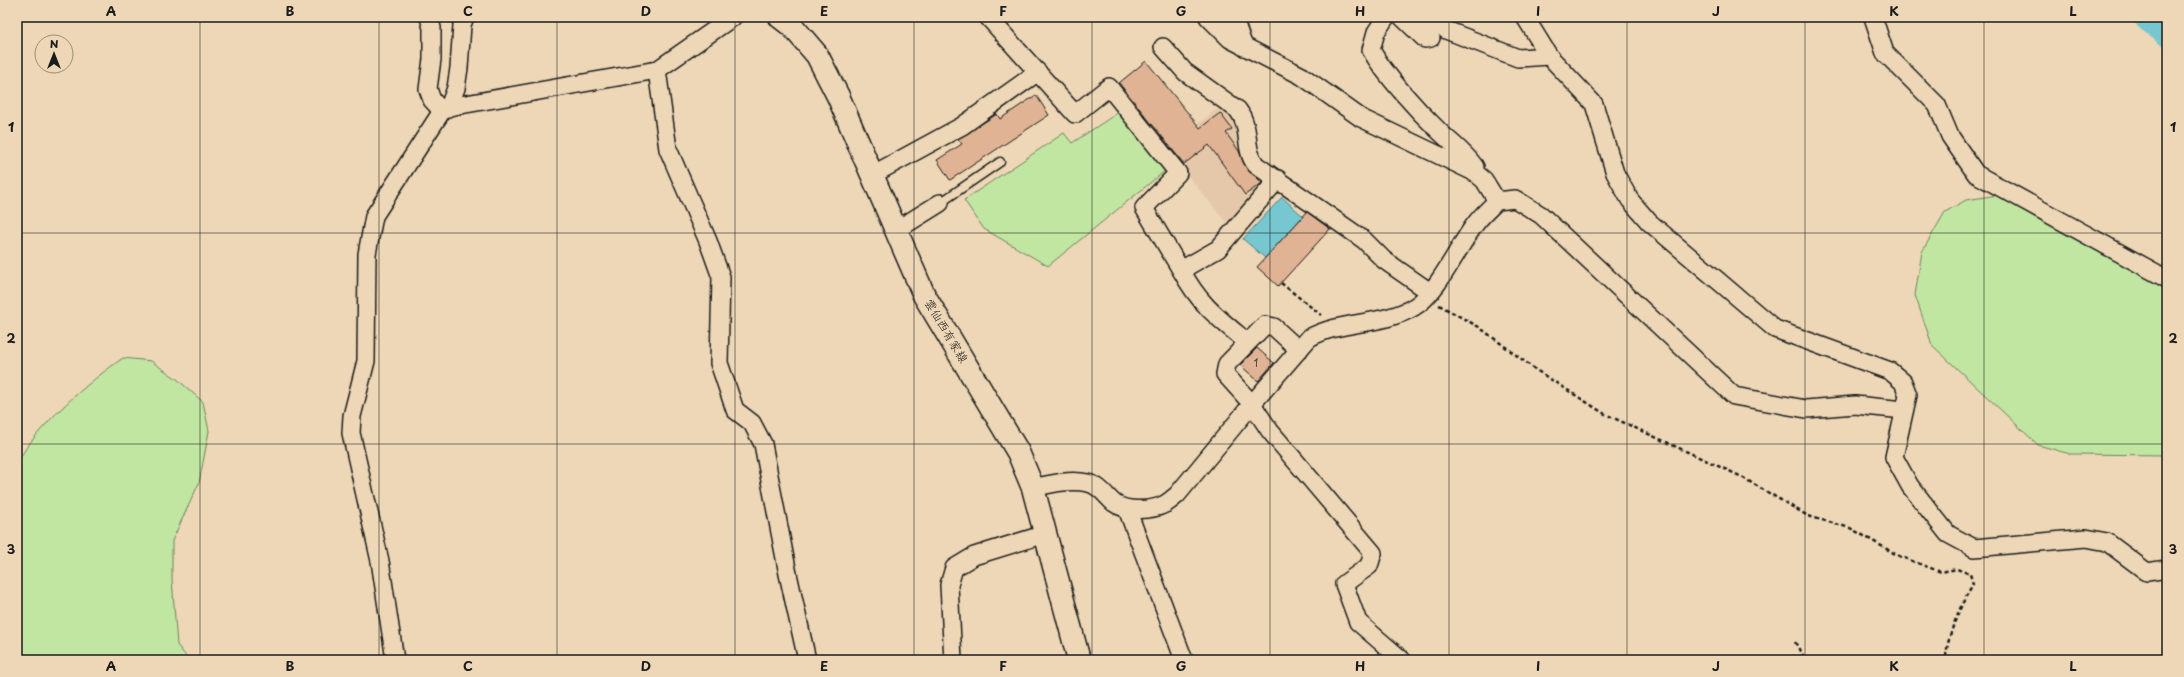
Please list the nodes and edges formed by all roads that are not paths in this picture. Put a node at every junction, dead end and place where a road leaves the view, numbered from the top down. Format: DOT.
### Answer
graph roads {
  1 [pos="429,17"];
  2 [pos="465,17"];
  3 [pos="733,17"];
  4 [pos="780,17"];
  5 [pos="988,17"];
  6 [pos="1208,17"];
  7 [pos="1228,17"];
  8 [pos="1386,17"];
  9 [pos="1402,17"];
  10 [pos="1422,17"];
  11 [pos="1434,17"];
  12 [pos="1525,17"];
  13 [pos="1873,17"];
  14 [pos="1163,47"];
  15 [pos="1244,47"];
  16 [pos="1549,56"];
  17 [pos="657,70"];
  18 [pos="1038,72"];
  19 [pos="446,109"];
  20 [pos="1000,162"];
  21 [pos="1474,172"];
  22 [pos="872,176"];
  23 [pos="1278,179"];
  24 [pos="1497,201"];
  25 [pos="940,203"];
  26 [pos="895,231"];
  27 [pos="1181,270"];
  28 [pos="2167,279"];
  29 [pos="1428,294"];
  30 [pos="1247,342"];
  31 [pos="1299,350"];
  32 [pos="1252,404"];
  33 [pos="1904,410"];
  34 [pos="1033,488"];
  35 [pos="1127,509"];
  36 [pos="1045,534"];
  37 [pos="2167,569"];
  38 [pos="395,660"];
  39 [pos="807,660"];
  40 [pos="953,660"];
  41 [pos="1079,660"];
  42 [pos="1184,660"];
  43 [pos="1402,660"];
  1 -- 19 [label="street"];
  2 -- 19 [label="street"];
  3 -- 17 [label="street"];
  4 -- 22 [label="main road, 雲仙西有家線"];
  5 -- 18 [label="street"];
  6 -- 15 [label="street"];
  7 -- 15 [label="street"];
  8 -- 21 [label="street"];
  9 -- 10 [label="street"];
  11 -- 16 [label="street"];
  12 -- 16 [label="street"];
  13 -- 28 [label="street"];
  14 -- 23 [label="street"];
  15 -- 21 [label="street"];
  16 -- 33 [label="street"];
  17 -- 19 [label="street"];
  17 -- 39 [label="street"];
  18 -- 22 [label="street"];
  18 -- 27 [label="street"];
  19 -- 38 [label="street"];
  20 -- 25 [label="lane"];
  21 -- 24 [label="street"];
  22 -- 26 [label="main road, 雲仙西有家線"];
  23 -- 27 [label="street"];
  23 -- 29 [label="street"];
  24 -- 29 [label="street"];
  24 -- 33 [label="street"];
  25 -- 26 [label="street"];
  26 -- 34 [label="main road, 雲仙西有家線"];
  27 -- 30 [label="street"];
  29 -- 31 [label="street"];
  30 -- 31 [label="street"];
  30 -- 32 [label="street"];
  31 -- 32 [label="street"];
  32 -- 35 [label="street"];
  32 -- 43 [label="street"];
  33 -- 37 [label="street"];
  34 -- 35 [label="street"];
  34 -- 36 [label="main road, 雲仙西有家線"];
  35 -- 42 [label="street"];
  36 -- 40 [label="street"];
  36 -- 41 [label="main road, 雲仙西有家線"];
}
